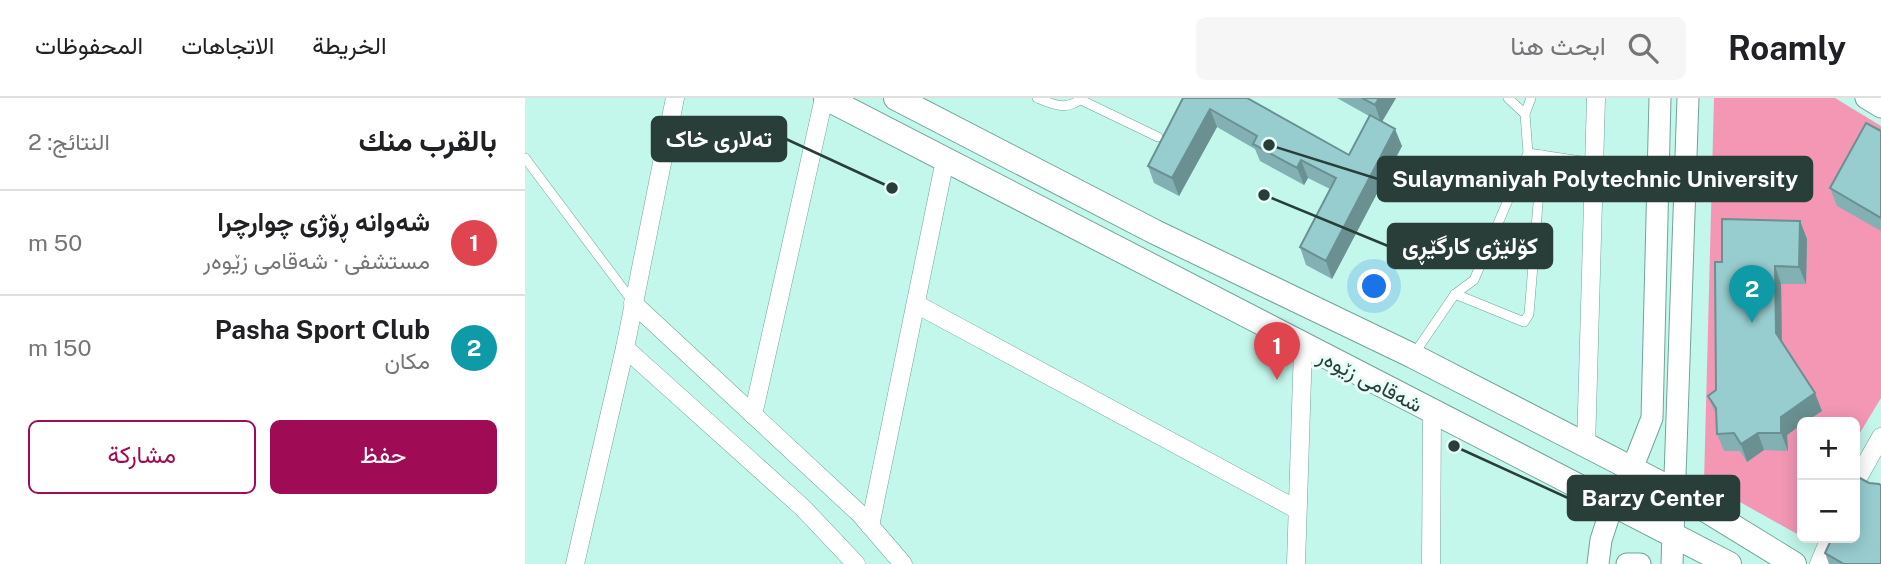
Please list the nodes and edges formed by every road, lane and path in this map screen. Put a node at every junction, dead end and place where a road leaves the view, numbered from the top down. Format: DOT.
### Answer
graph roads {
  1 [pos="675,98"];
  2 [pos="825,98"];
  3 [pos="896,98"];
  4 [pos="1037,98"];
  5 [pos="1508,98"];
  6 [pos="1531,98"];
  7 [pos="1596,98"];
  8 [pos="1660,98"];
  9 [pos="1688,98"];
  10 [pos="1866,98"];
  11 [pos="1082,99"];
  12 [pos="1881,107"];
  13 [pos="1525,114"];
  14 [pos="1158,137"];
  15 [pos="1528,153"];
  16 [pos="1542,155"];
  17 [pos="525,158"];
  18 [pos="945,160"];
  19 [pos="1594,163"];
  20 [pos="1455,294"];
  21 [pos="633,303"];
  22 [pos="916,304"];
  23 [pos="1303,347"];
  24 [pos="625,348"];
  25 [pos="1413,356"];
  26 [pos="1432,412"];
  27 [pos="754,415"];
  28 [pos="1881,437"];
  29 [pos="1586,447"];
  30 [pos="1632,469"];
  31 [pos="1861,481"];
  32 [pos="1675,491"];
  33 [pos="1613,503"];
  34 [pos="1296,509"];
  35 [pos="870,526"];
  36 [pos="1673,535"];
  37 [pos="1828,543"];
  38 [pos="575,564"];
  39 [pos="856,564"];
  40 [pos="902,564"];
  41 [pos="1296,564"];
  42 [pos="1431,564"];
  43 [pos="1598,564"];
  44 [pos="1627,564"];
  45 [pos="1640,564"];
  46 [pos="1672,564"];
  47 [pos="1729,564"];
  48 [pos="1794,564"];
  49 [pos="1819,564"];
  1 -- 21 [label="street"];
  2 -- 18 [label="main road, شەقامی زێوەر"];
  2 -- 27 [label="street"];
  3 -- 25 [label="main road, شەقامی زێوەر"];
  4 -- 11 [label="lane"];
  5 -- 13 [label="lane"];
  6 -- 13 [label="lane"];
  7 -- 19 [label="street"];
  8 -- 30 [label="street"];
  9 -- 32 [label="street"];
  10 -- 12 [label="street"];
  11 -- 14 [label="lane"];
  13 -- 15 [label="lane"];
  15 -- 16 [label="lane"];
  15 -- 20 [label="lane"];
  16 -- 19 [label="lane"];
  16 -- 20 [label="lane"];
  17 -- 21 [label="lane"];
  18 -- 22 [label="street"];
  18 -- 23 [label="main road, شەقامی زێوەر"];
  19 -- 29 [label="street"];
  20 -- 25 [label="lane"];
  21 -- 24 [label="street"];
  21 -- 27 [label="street"];
  22 -- 34 [label="street"];
  22 -- 35 [label="street"];
  23 -- 26 [label="main road, شەقامی زێوەر"];
  23 -- 34 [label="street"];
  24 -- 38 [label="street"];
  24 -- 39 [label="street"];
  25 -- 29 [label="main road, شەقامی زێوەر"];
  26 -- 33 [label="main road, شەقامی زێوەر"];
  26 -- 42 [label="street"];
  27 -- 35 [label="street"];
  28 -- 31 [label="street"];
  29 -- 30 [label="main road, شەقامی زێوەر"];
  30 -- 32 [label="main road, شەقامی زێوەر"];
  30 -- 33 [label="street"];
  32 -- 36 [label="street"];
  32 -- 48 [label="main road, شەقامی زێوەر"];
  33 -- 36 [label="main road, شەقامی زێوەر"];
  33 -- 43 [label="street"];
  34 -- 41 [label="street"];
  35 -- 40 [label="street"];
  36 -- 46 [label="street"];
  36 -- 47 [label="main road, شەقامی زێوەر"];
  37 -- 49 [label="street"];
  44 -- 45 [label="street"];
}
